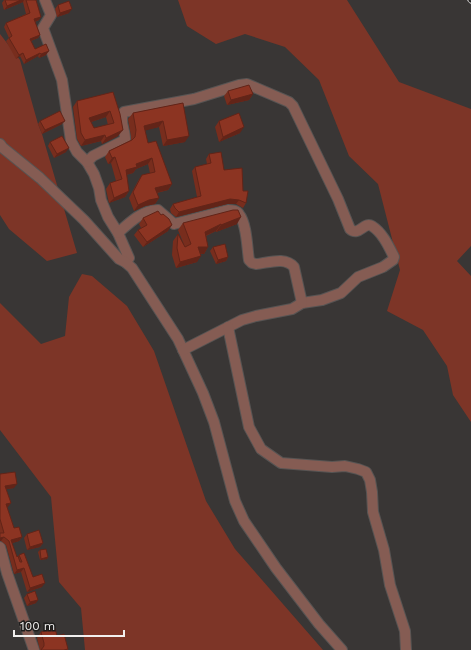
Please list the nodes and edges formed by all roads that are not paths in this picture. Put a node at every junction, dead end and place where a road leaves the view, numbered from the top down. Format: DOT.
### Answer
graph roads {
  1 [pos="45,0"];
  2 [pos="0,144"];
  3 [pos="87,162"];
  4 [pos="118,233"];
  5 [pos="125,262"];
  6 [pos="302,303"];
  7 [pos="228,327"];
  8 [pos="183,350"];
  9 [pos="0,547"];
  10 [pos="34,650"];
  11 [pos="342,650"];
  12 [pos="406,650"];
  1 -- 3 [label="street"];
  2 -- 5 [label="street"];
  3 -- 4 [label="street"];
  3 -- 6 [label="street"];
  4 -- 5 [label="street"];
  4 -- 6 [label="street"];
  5 -- 8 [label="street"];
  6 -- 7 [label="street"];
  7 -- 8 [label="street"];
  7 -- 12 [label="street"];
  8 -- 11 [label="street"];
  9 -- 10 [label="street"];
}
